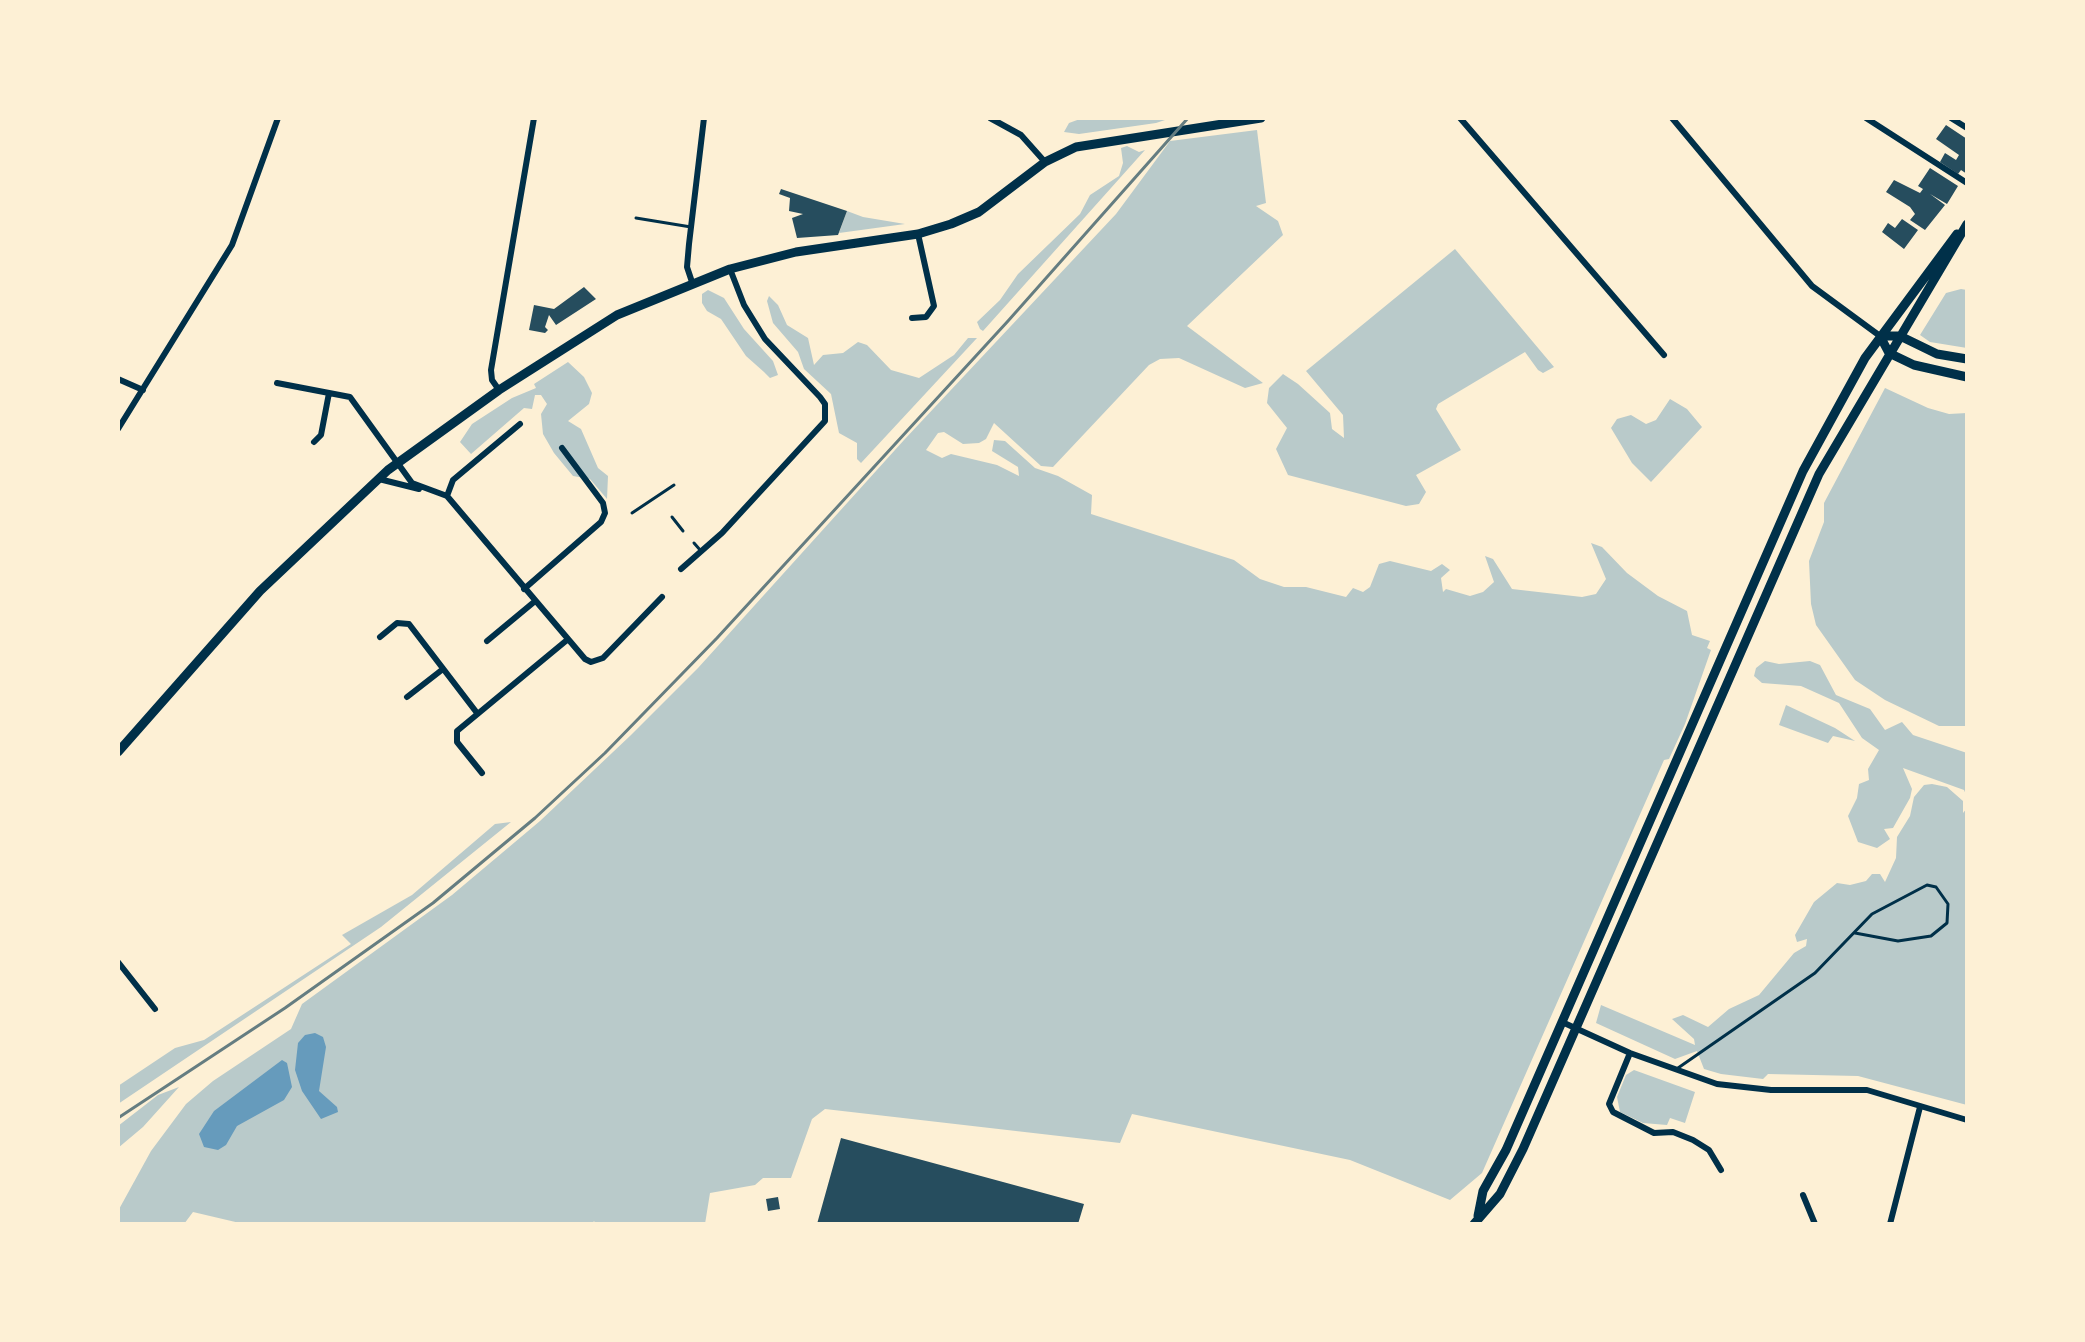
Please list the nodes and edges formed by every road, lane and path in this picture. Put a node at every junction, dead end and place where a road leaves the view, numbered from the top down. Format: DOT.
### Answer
graph roads {
  1 [pos="278,118"];
  2 [pos="534,118"];
  3 [pos="704,118"];
  4 [pos="990,118"];
  5 [pos="1261,118"];
  6 [pos="1460,118"];
  7 [pos="1672,118"];
  8 [pos="1866,118"];
  9 [pos="1951,118"];
  10 [pos="1967,128"];
  11 [pos="1045,162"];
  12 [pos="1967,183"];
  13 [pos="636,218"];
  14 [pos="1967,222"];
  15 [pos="691,227"];
  16 [pos="918,234"];
  17 [pos="730,269"];
  18 [pos="692,282"];
  19 [pos="912,318"];
  20 [pos="1880,336"];
  21 [pos="1900,336"];
  22 [pos="1889,353"];
  23 [pos="1664,355"];
  24 [pos="1962,359"];
  25 [pos="1955,377"];
  26 [pos="1967,377"];
  27 [pos="118,379"];
  28 [pos="277,383"];
  29 [pos="143,390"];
  30 [pos="499,390"];
  31 [pos="329,393"];
  32 [pos="520,424"];
  33 [pos="118,429"];
  34 [pos="1820,439"];
  35 [pos="314,442"];
  36 [pos="1833,447"];
  37 [pos="562,448"];
  38 [pos="398,464"];
  39 [pos="379,479"];
  40 [pos="674,485"];
  41 [pos="422,489"];
  42 [pos="447,496"];
  43 [pos="658,496"];
  44 [pos="663,503"];
  45 [pos="632,513"];
  46 [pos="672,517"];
  47 [pos="683,531"];
  48 [pos="694,543"];
  49 [pos="701,551"];
  50 [pos="681,569"];
  51 [pos="524,589"];
  52 [pos="662,597"];
  53 [pos="534,602"];
  54 [pos="1741,612"];
  55 [pos="1755,617"];
  56 [pos="380,637"];
  57 [pos="567,640"];
  58 [pos="487,641"];
  59 [pos="443,669"];
  60 [pos="407,697"];
  61 [pos="477,713"];
  62 [pos="118,752"];
  63 [pos="482,773"];
  64 [pos="1669,778"];
  65 [pos="1683,786"];
  66 [pos="1615,902"];
  67 [pos="1631,907"];
  68 [pos="1855,933"];
  69 [pos="118,962"];
  70 [pos="155,1009"];
  71 [pos="1562,1022"];
  72 [pos="1576,1029"];
  73 [pos="1630,1053"];
  74 [pos="1675,1071"];
  75 [pos="1920,1107"];
  76 [pos="1967,1120"];
  77 [pos="1721,1170"];
  78 [pos="1803,1195"];
  79 [pos="1478,1223"];
  80 [pos="1815,1224"];
  81 [pos="1890,1224"];
  1 -- 29 [label="street"];
  2 -- 30 [label="street"];
  3 -- 15 [label="street"];
  4 -- 11 [label="street"];
  5 -- 11 [label="main road"];
  6 -- 23 [label="street"];
  7 -- 20 [label="street"];
  8 -- 12 [label="street"];
  9 -- 10 [label="street"];
  11 -- 16 [label="main road"];
  13 -- 15 [label="lane"];
  14 -- 20 [label="main road"];
  14 -- 21 [label="main road"];
  15 -- 18 [label="street"];
  16 -- 17 [label="main road"];
  16 -- 19 [label="street"];
  17 -- 18 [label="main road"];
  17 -- 49 [label="street"];
  18 -- 30 [label="main road"];
  20 -- 21 [label="main road"];
  20 -- 22 [label="main road"];
  20 -- 34 [label="main road"];
  21 -- 22 [label="main road"];
  21 -- 24 [label="main road"];
  22 -- 25 [label="main road"];
  22 -- 36 [label="main road"];
  24 -- 25 [label="main road"];
  25 -- 26 [label="main road"];
  27 -- 29 [label="street"];
  28 -- 31 [label="street"];
  29 -- 33 [label="street"];
  30 -- 38 [label="main road"];
  31 -- 35 [label="street"];
  31 -- 38 [label="street"];
  32 -- 42 [label="street"];
  34 -- 36 [label="main road"];
  34 -- 54 [label="main road"];
  36 -- 55 [label="main road"];
  37 -- 51 [label="street"];
  38 -- 39 [label="main road"];
  38 -- 41 [label="street"];
  39 -- 41 [label="street"];
  39 -- 62 [label="main road"];
  40 -- 43 [label="lane"];
  41 -- 42 [label="street"];
  42 -- 51 [label="street"];
  43 -- 44 [label="lane"];
  43 -- 45 [label="lane"];
  46 -- 47 [label="lane"];
  48 -- 49 [label="lane"];
  49 -- 50 [label="street"];
  51 -- 53 [label="street"];
  52 -- 57 [label="street"];
  53 -- 57 [label="street"];
  53 -- 58 [label="street"];
  54 -- 55 [label="main road"];
  54 -- 64 [label="main road"];
  55 -- 65 [label="main road"];
  56 -- 59 [label="street"];
  57 -- 61 [label="street"];
  59 -- 60 [label="street"];
  59 -- 61 [label="street"];
  61 -- 63 [label="street"];
  64 -- 65 [label="main road"];
  64 -- 66 [label="main road"];
  65 -- 67 [label="main road"];
  66 -- 67 [label="main road"];
  66 -- 71 [label="main road"];
  67 -- 72 [label="main road"];
  68 -- 68 [label="lane"];
  68 -- 74 [label="lane"];
  69 -- 70 [label="street"];
  71 -- 72 [label="street"];
  71 -- 79 [label="main road"];
  72 -- 73 [label="street"];
  72 -- 79 [label="main road"];
  73 -- 74 [label="street"];
  73 -- 77 [label="street"];
  74 -- 75 [label="street"];
  75 -- 76 [label="street"];
  75 -- 81 [label="street"];
  78 -- 80 [label="street"];
}
